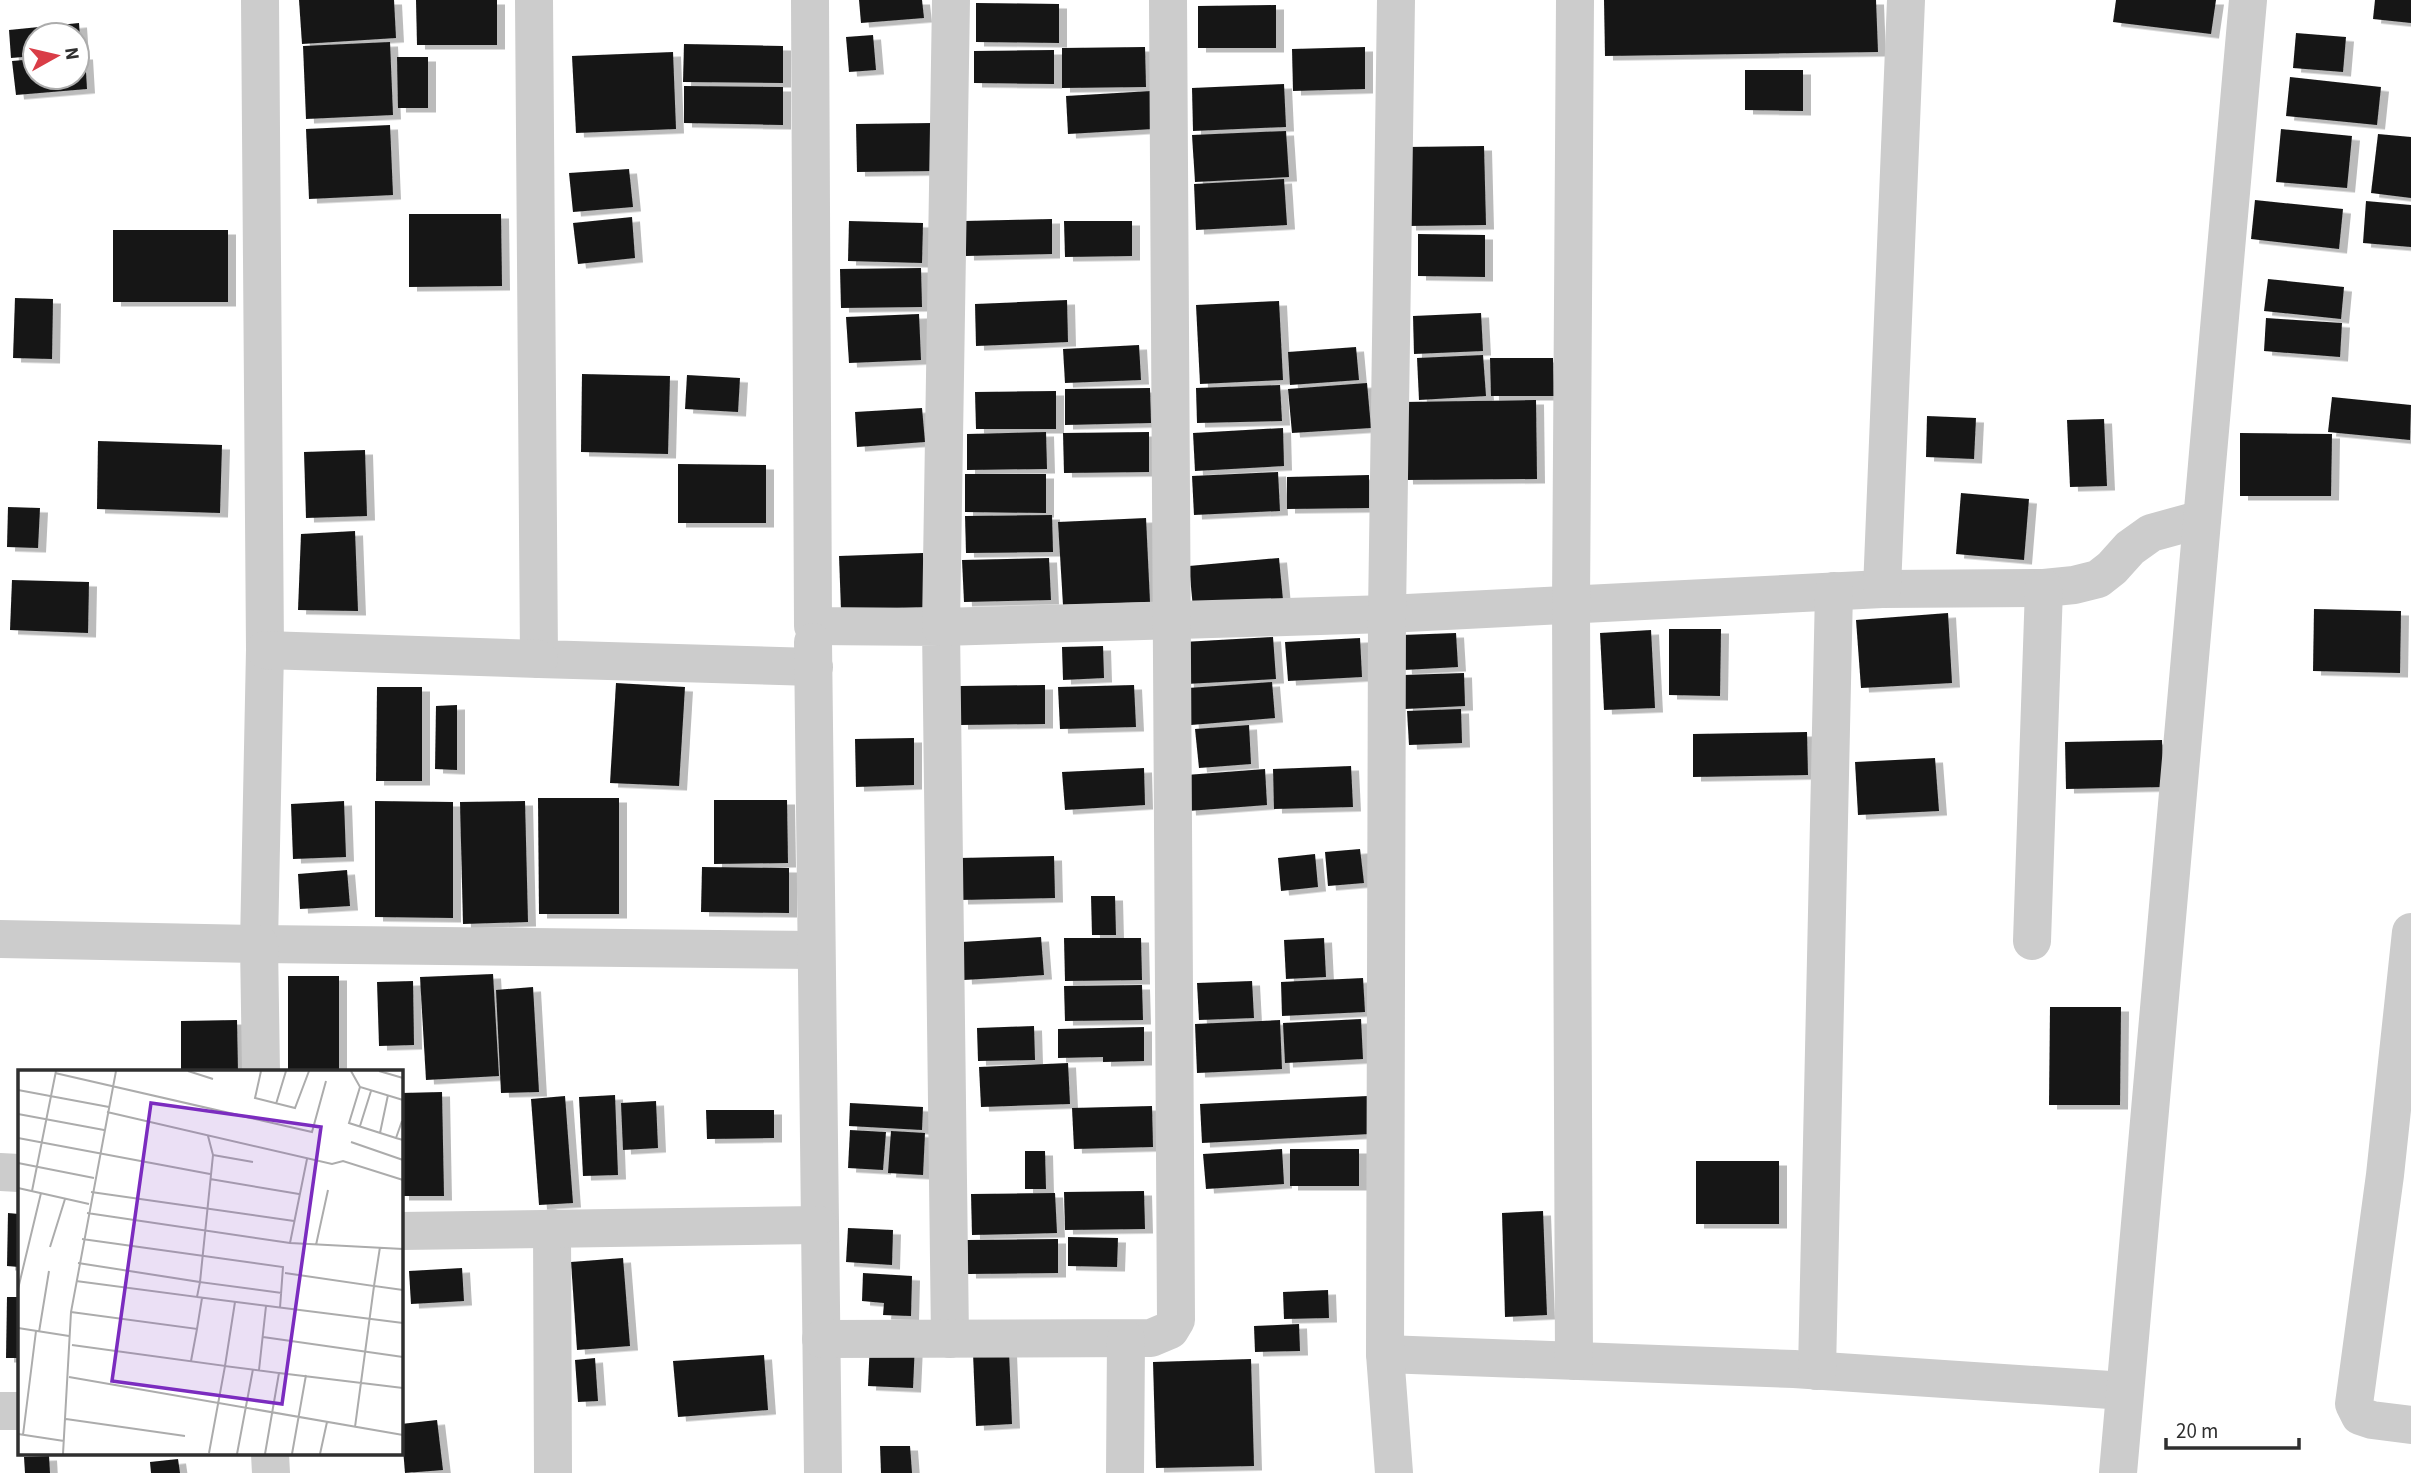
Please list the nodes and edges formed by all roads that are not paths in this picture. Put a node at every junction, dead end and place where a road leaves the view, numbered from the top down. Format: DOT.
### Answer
graph roads {
  1 [pos="260,0"];
  2 [pos="534,0"];
  3 [pos="810,0"];
  4 [pos="951,0"];
  5 [pos="1168,0"];
  6 [pos="1396,0"];
  7 [pos="1575,0"];
  8 [pos="1906,0"];
  9 [pos="2248,0"];
  10 [pos="2202,519"];
  11 [pos="2044,588"];
  12 [pos="1882,589"];
  13 [pos="1833,591"];
  14 [pos="1571,605"];
  15 [pos="1387,614"];
  16 [pos="1170,622"];
  17 [pos="813,626"];
  18 [pos="941,627"];
  19 [pos="265,650"];
  20 [pos="539,659"];
  21 [pos="814,667"];
  22 [pos="2411,932"];
  23 [pos="0,940"];
  24 [pos="2032,941"];
  25 [pos="259,944"];
  26 [pos="816,950"];
  27 [pos="261,1070"];
  28 [pos="0,1172"];
  29 [pos="18,1173"];
  30 [pos="819,1225"];
  31 [pos="552,1228"];
  32 [pos="402,1231"];
  33 [pos="821,1339"];
  34 [pos="950,1339"];
  35 [pos="1126,1339"];
  36 [pos="1385,1354"];
  37 [pos="1574,1361"];
  38 [pos="1816,1371"];
  39 [pos="2125,1391"];
  40 [pos="0,1411"];
  41 [pos="18,1411"];
  42 [pos="2411,1425"];
  43 [pos="553,1473"];
  44 [pos="823,1473"];
  45 [pos="1125,1473"];
  46 [pos="1394,1473"];
  47 [pos="2118,1473"];
  1 -- 19 [label="street"];
  2 -- 20 [label="street"];
  3 -- 17 [label="street"];
  4 -- 18 [label="street"];
  5 -- 16 [label="street"];
  6 -- 15 [label="street"];
  7 -- 14 [label="street"];
  8 -- 12 [label="street"];
  9 -- 10 [label="street"];
  10 -- 11 [label="street"];
  10 -- 39 [label="street"];
  11 -- 12 [label="street"];
  11 -- 24 [label="street"];
  12 -- 13 [label="street"];
  13 -- 14 [label="street"];
  13 -- 38 [label="street"];
  14 -- 15 [label="street"];
  14 -- 37 [label="street"];
  15 -- 16 [label="street"];
  15 -- 36 [label="street"];
  16 -- 18 [label="street"];
  16 -- 35 [label="street"];
  17 -- 18 [label="street"];
  17 -- 21 [label="street"];
  18 -- 34 [label="street"];
  19 -- 20 [label="street"];
  19 -- 25 [label="street"];
  20 -- 21 [label="street"];
  21 -- 26 [label="street"];
  22 -- 42 [label="street"];
  23 -- 25 [label="street"];
  25 -- 26 [label="street"];
  25 -- 27 [label="street"];
  26 -- 30 [label="street"];
  28 -- 29 [label="street"];
  30 -- 31 [label="street"];
  30 -- 33 [label="street"];
  31 -- 32 [label="street"];
  31 -- 43 [label="street"];
  33 -- 34 [label="street"];
  33 -- 44 [label="street"];
  34 -- 35 [label="street"];
  35 -- 45 [label="street"];
  36 -- 37 [label="street"];
  36 -- 46 [label="street"];
  37 -- 38 [label="street"];
  38 -- 39 [label="street"];
  39 -- 47 [label="street"];
  40 -- 41 [label="street"];
}
